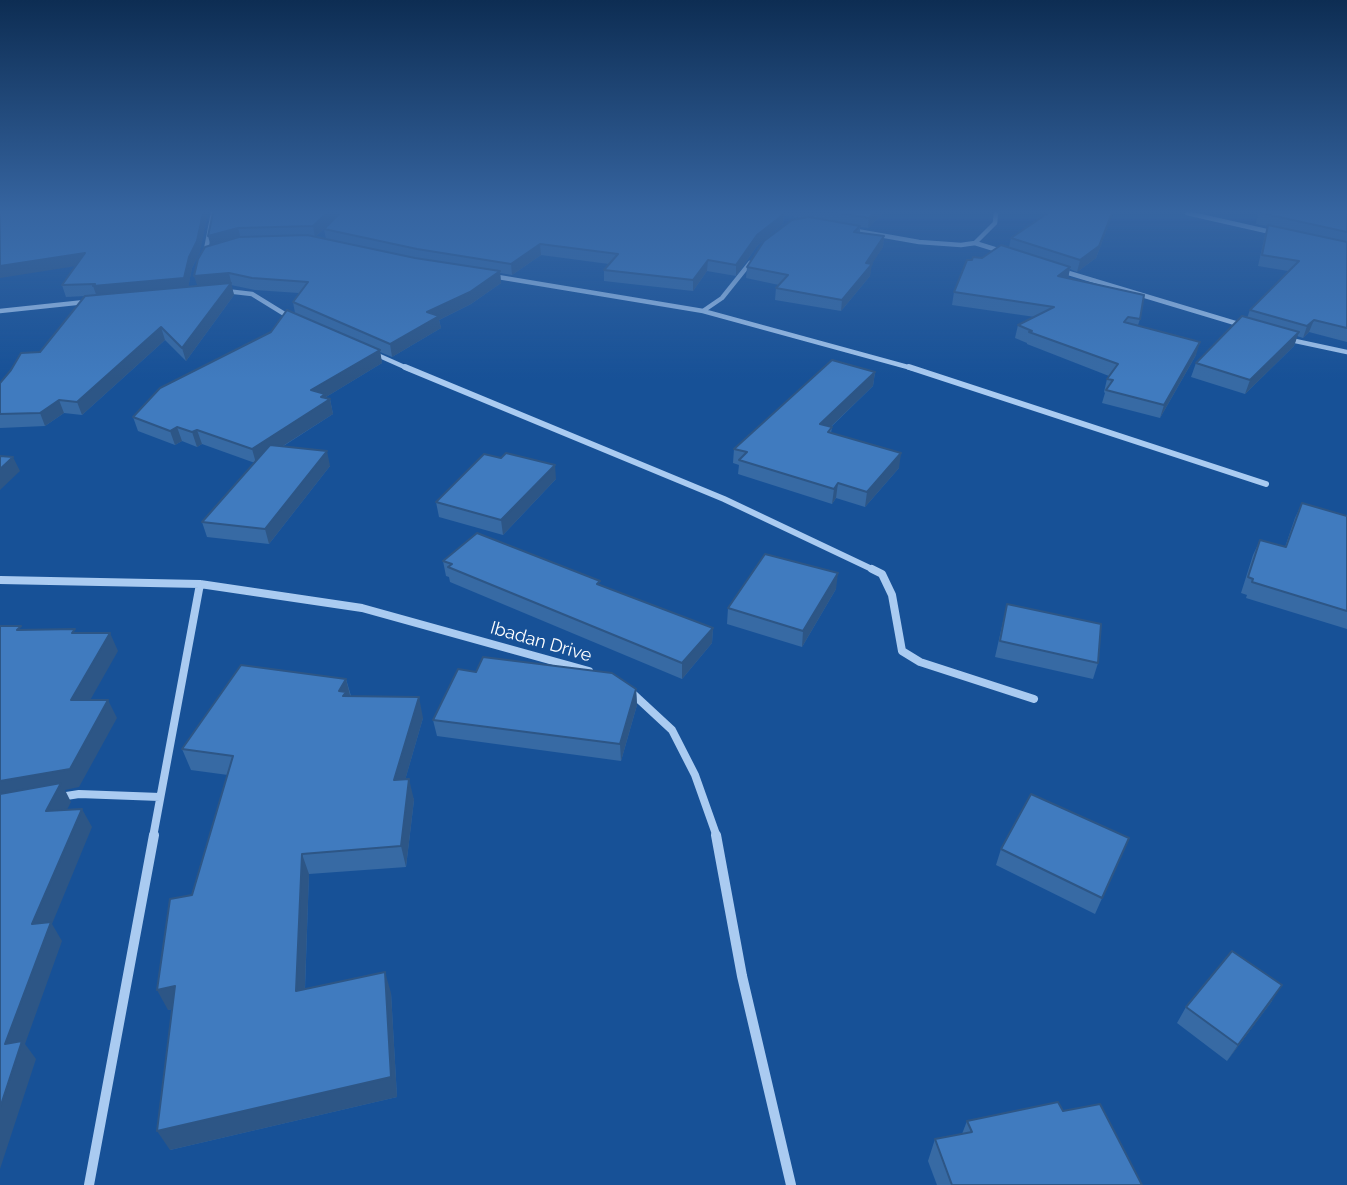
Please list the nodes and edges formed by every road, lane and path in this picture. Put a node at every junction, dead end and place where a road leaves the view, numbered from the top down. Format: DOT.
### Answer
graph roads {
  1 [pos="746,268"];
  2 [pos="1053,268"];
  3 [pos="481,275"];
  4 [pos="219,291"];
  5 [pos="91,302"];
  6 [pos="0,311"];
  7 [pos="703,311"];
  8 [pos="294,319"];
  9 [pos="1252,329"];
  10 [pos="1278,336"];
  11 [pos="371,352"];
  12 [pos="1347,352"];
  13 [pos="1266,484"];
  14 [pos="0,580"];
  15 [pos="200,584"];
  16 [pos="603,677"];
  17 [pos="626,688"];
  18 [pos="1034,699"];
  19 [pos="160,797"];
  20 [pos="54,798"];
  21 [pos="89,1185"];
  22 [pos="791,1185"];
  1 -- 7 [label="street"];
  2 -- 9 [label="street"];
  3 -- 7 [label="street"];
  4 -- 8 [label="street"];
  5 -- 6 [label="street"];
  7 -- 13 [label="street"];
  10 -- 12 [label="street"];
  11 -- 18 [label="street"];
  14 -- 15 [label="street, Ibadan Drive"];
  15 -- 16 [label="street, Ibadan Drive"];
  15 -- 19 [label="street"];
  17 -- 22 [label="street"];
  19 -- 20 [label="street"];
  19 -- 21 [label="street"];
}
